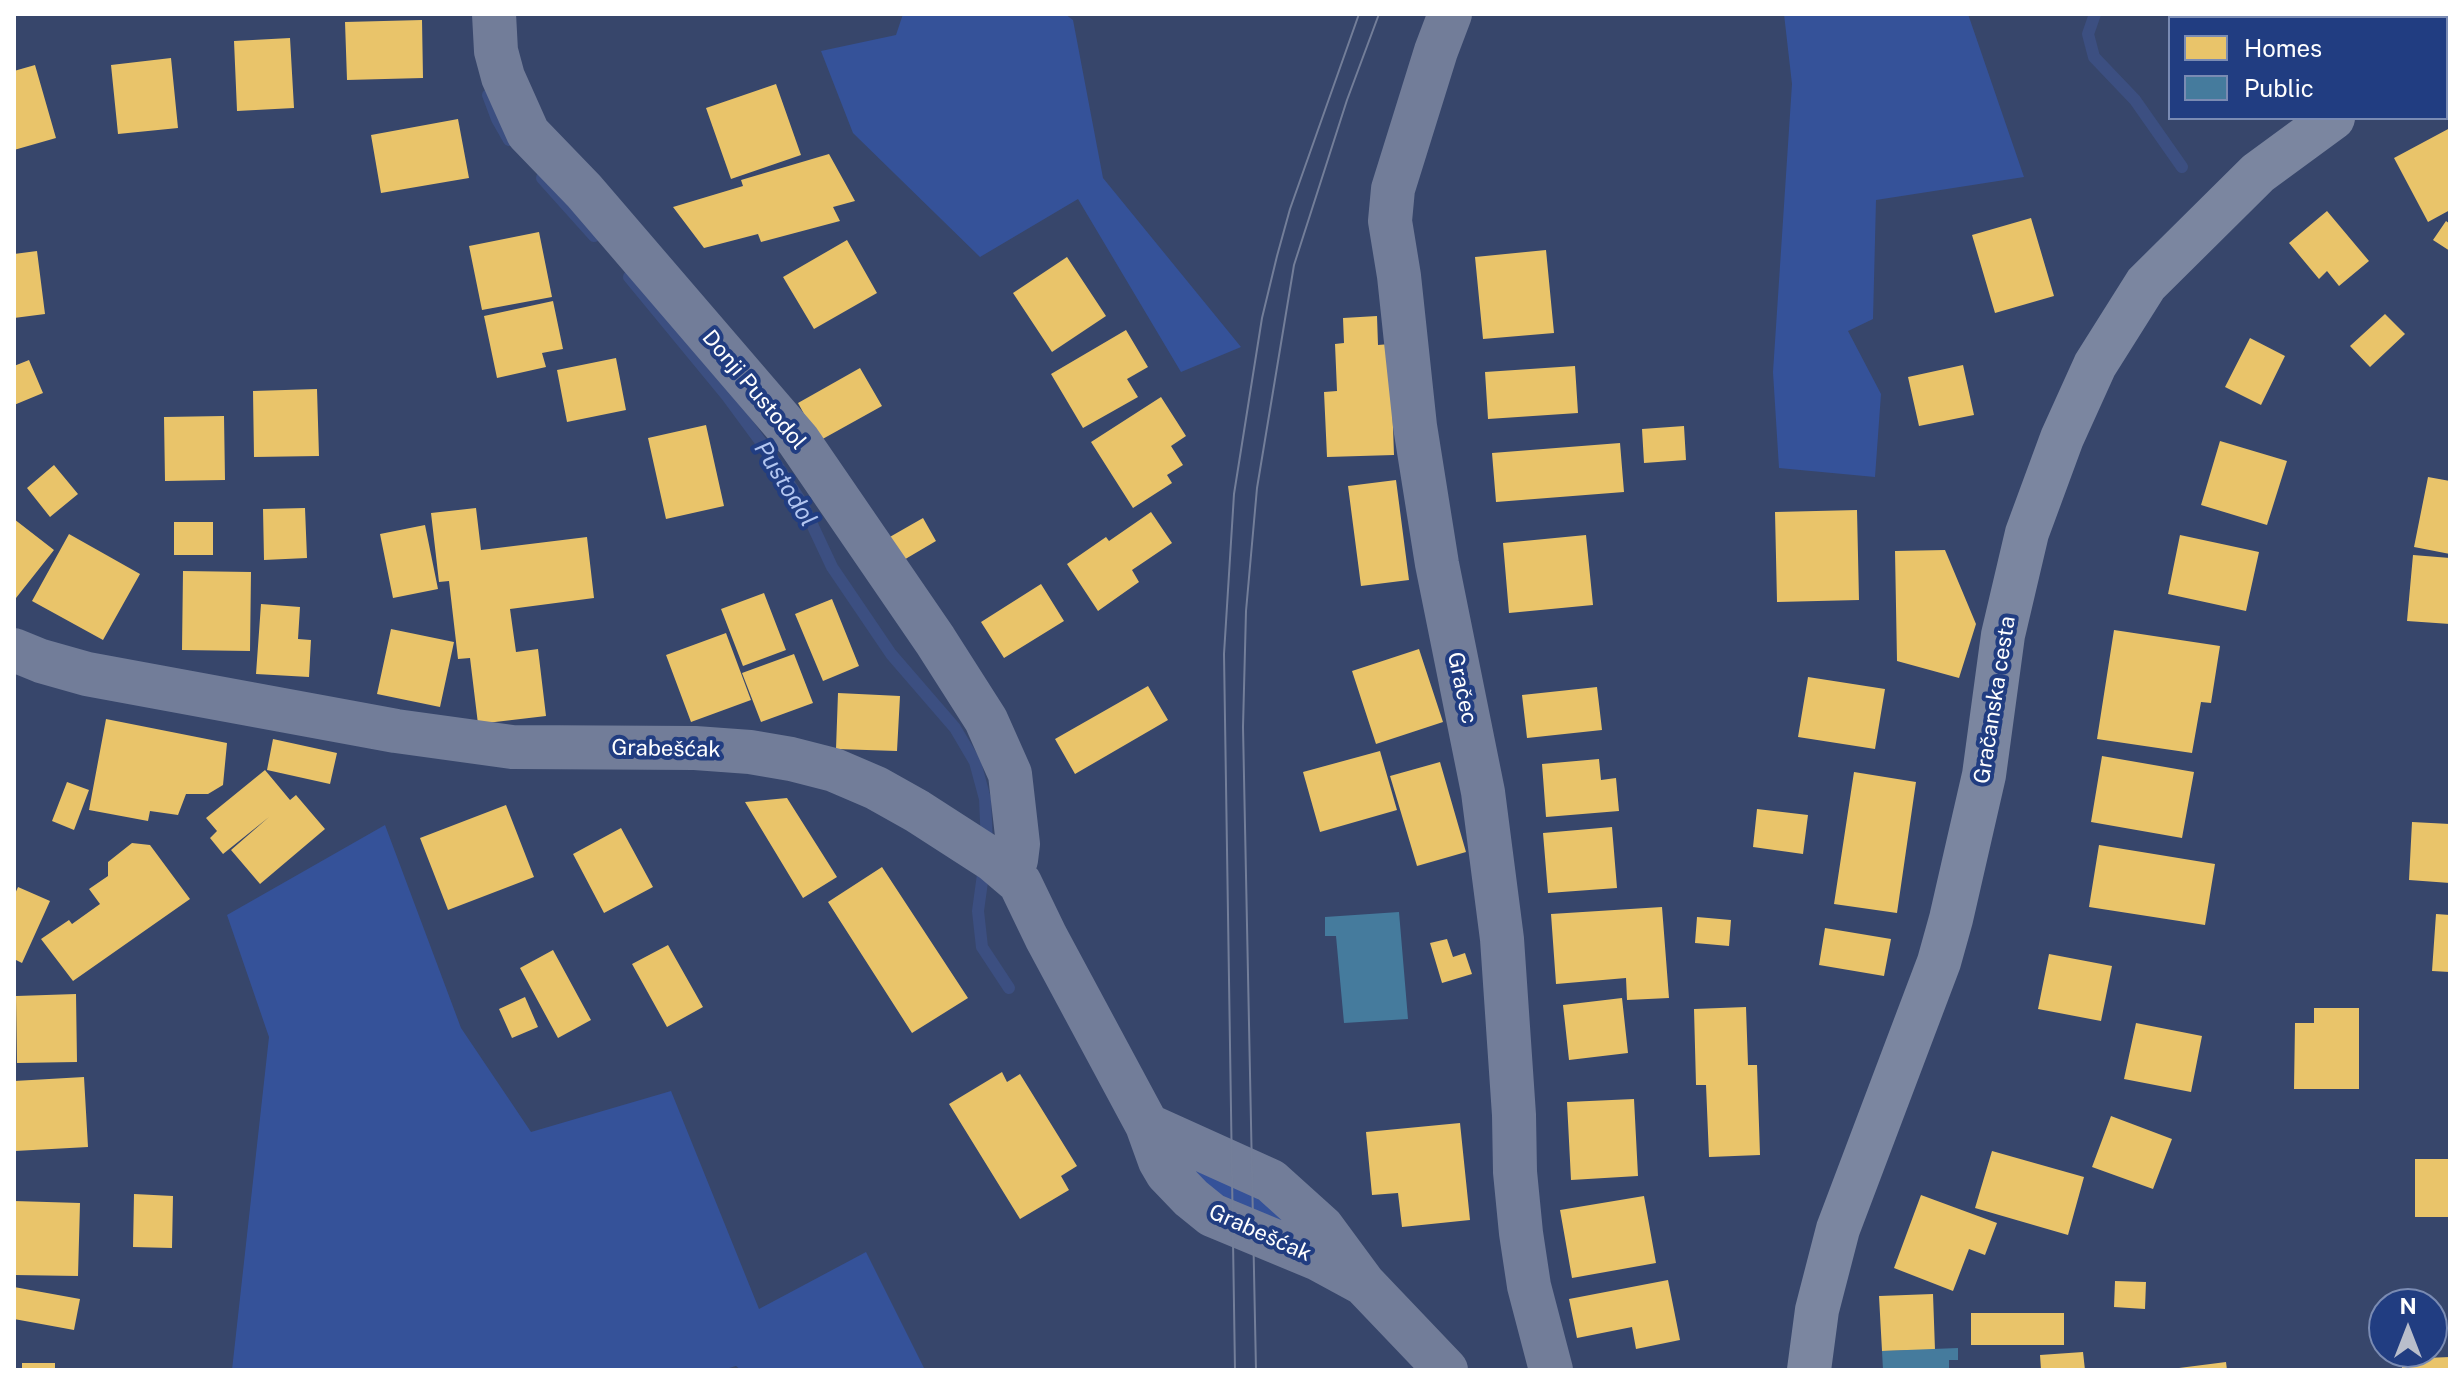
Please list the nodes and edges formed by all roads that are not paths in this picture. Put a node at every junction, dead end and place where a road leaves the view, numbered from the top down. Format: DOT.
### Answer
graph roads {
  1 [pos="494,14"];
  2 [pos="1450,14"];
  3 [pos="2330,120"];
  4 [pos="14,650"];
  5 [pos="989,858"];
  6 [pos="1446,1370"];
  7 [pos="1551,1370"];
  8 [pos="1809,1370"];
  1 -- 5 [label="street, Donji Pustodol"];
  2 -- 7 [label="street, Gračec"];
  3 -- 8 [label="main road, Gračanska cesta"];
  4 -- 5 [label="street, Grabešćak"];
  5 -- 6 [label="street, Grabešćak"];
}
